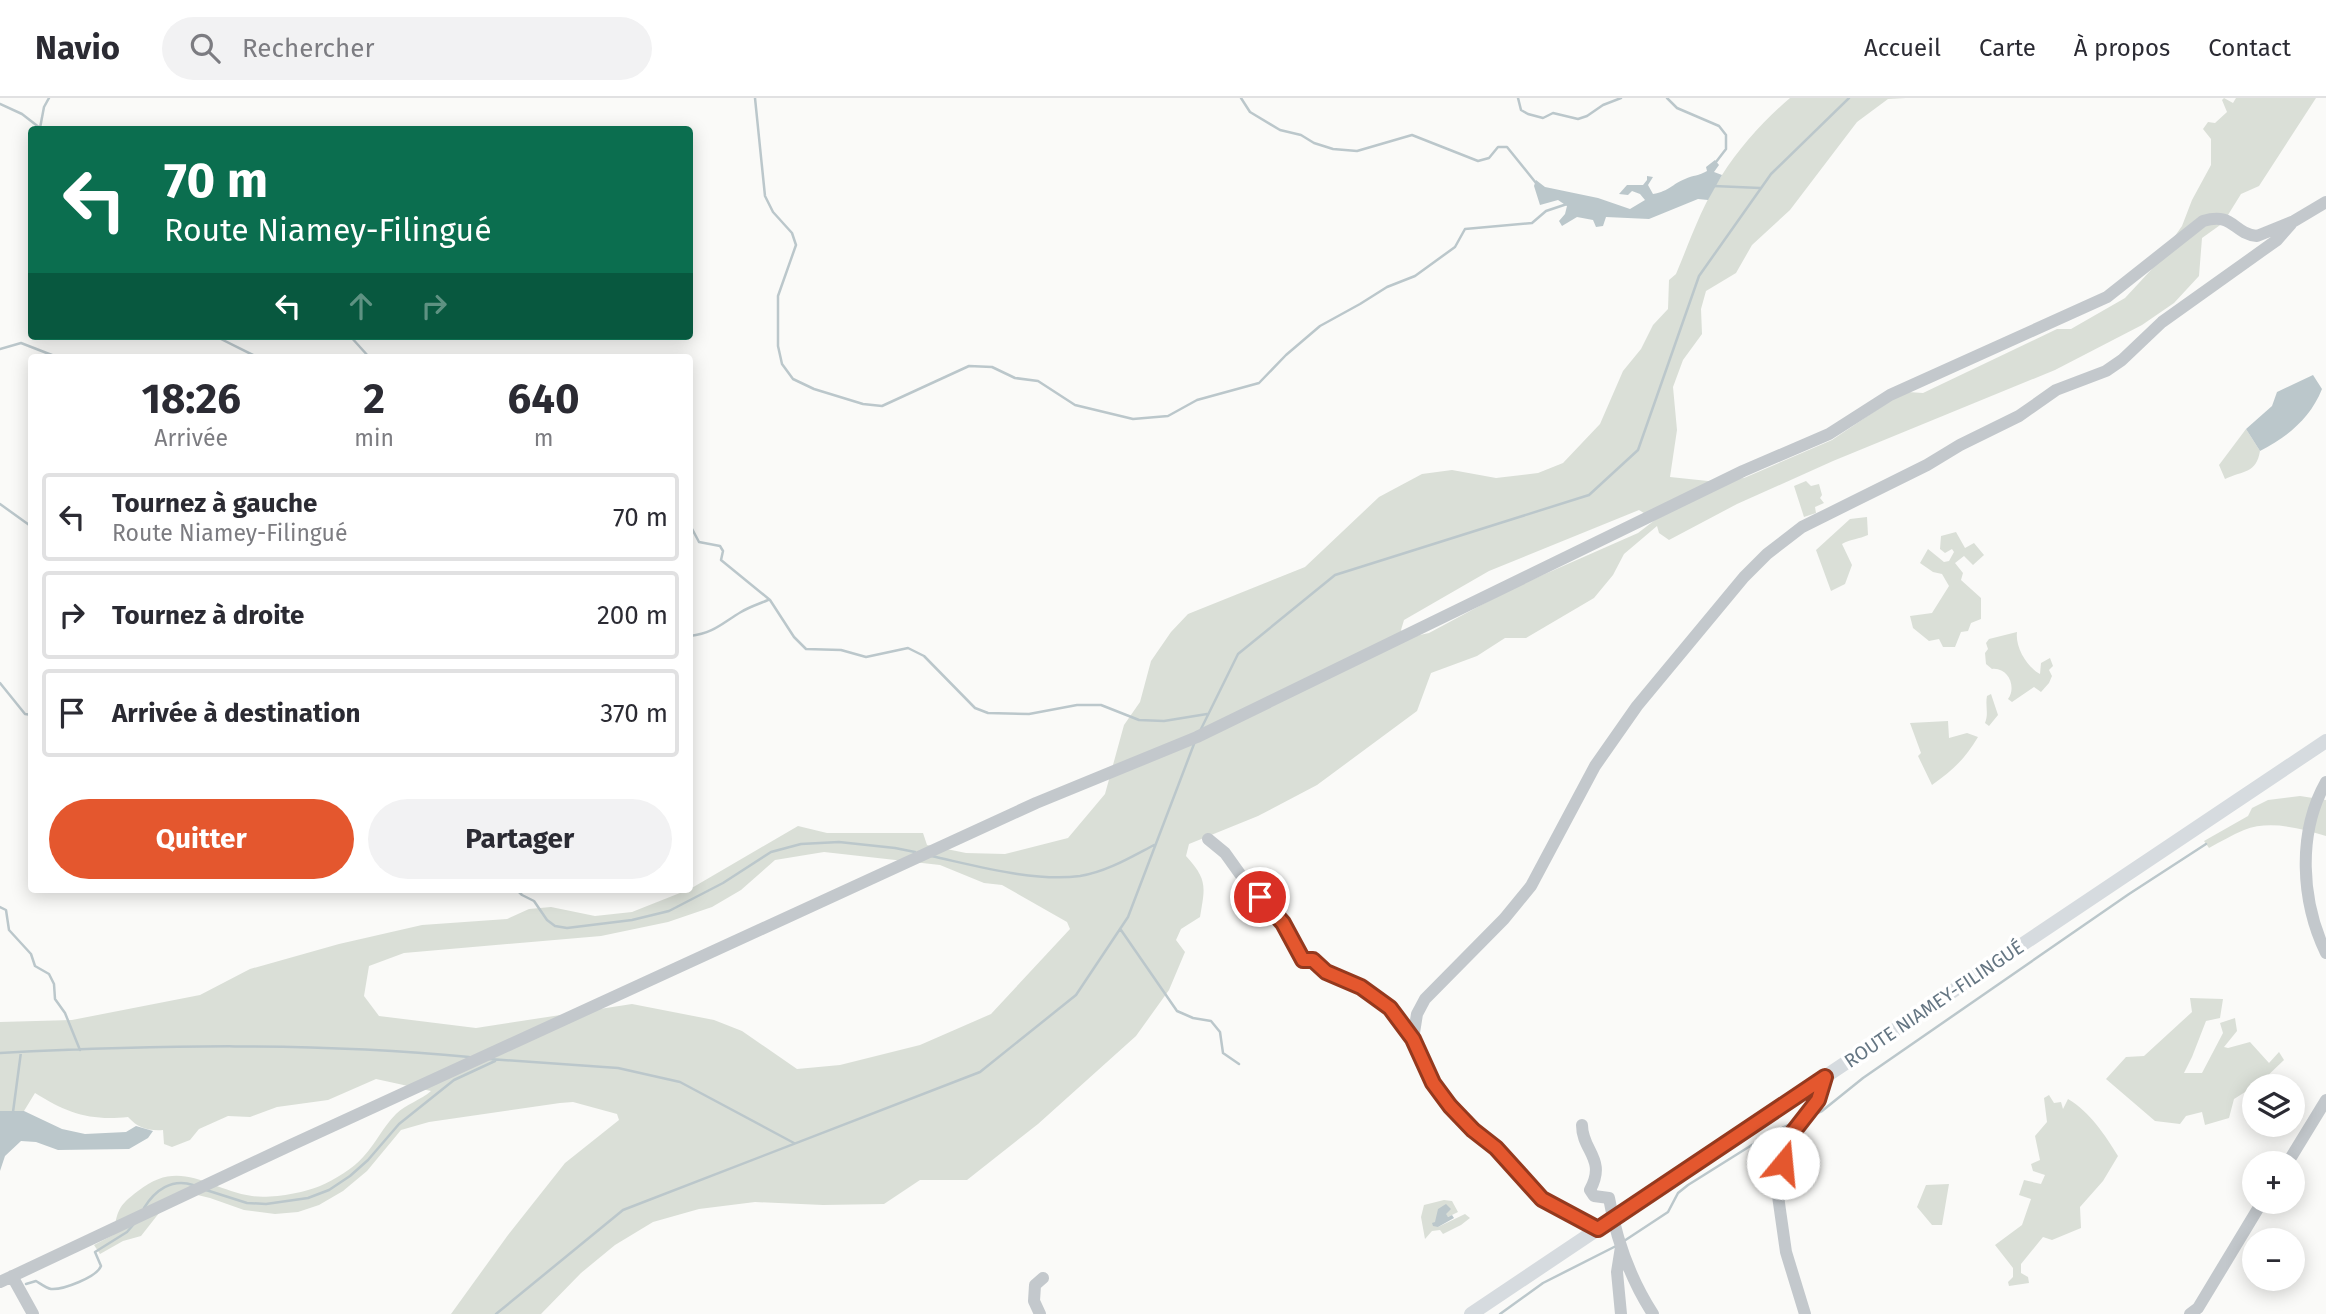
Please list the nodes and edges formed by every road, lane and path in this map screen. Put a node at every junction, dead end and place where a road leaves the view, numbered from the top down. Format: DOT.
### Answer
graph roads {
  1 [pos="2326,202"];
  2 [pos="2294,221"];
  3 [pos="2326,741"];
  4 [pos="2326,782"];
  5 [pos="1208,839"];
  6 [pos="2326,953"];
  7 [pos="1413,1039"];
  8 [pos="1825,1077"];
  9 [pos="2326,1100"];
  10 [pos="1582,1125"];
  11 [pos="2295,1151"];
  12 [pos="2255,1214"];
  13 [pos="1613,1219"];
  14 [pos="1598,1229"];
  15 [pos="1621,1243"];
  16 [pos="1043,1278"];
  17 [pos="6,1279"];
  18 [pos="33,1314"];
  19 [pos="1040,1314"];
  20 [pos="1471,1314"];
  21 [pos="1621,1314"];
  22 [pos="1653,1314"];
  23 [pos="1805,1314"];
  24 [pos="2190,1314"];
  1 -- 2 [label="street"];
  2 -- 7 [label="street"];
  2 -- 17 [label="street"];
  3 -- 8 [label="main road, ROUTE NIAMEY-FILINGUÉ"];
  4 -- 6 [label="street"];
  5 -- 7 [label="street"];
  7 -- 14 [label="street"];
  8 -- 13 [label="main road, ROUTE NIAMEY-FILINGUÉ"];
  8 -- 23 [label="street"];
  9 -- 11 [label="street"];
  10 -- 13 [label="street"];
  12 -- 24 [label="street"];
  13 -- 14 [label="main road, ROUTE NIAMEY-FILINGUÉ"];
  13 -- 15 [label="street"];
  14 -- 20 [label="main road, ROUTE NIAMEY-FILINGUÉ"];
  15 -- 21 [label="street"];
  15 -- 22 [label="street"];
  16 -- 19 [label="street"];
  17 -- 18 [label="street"];
}
